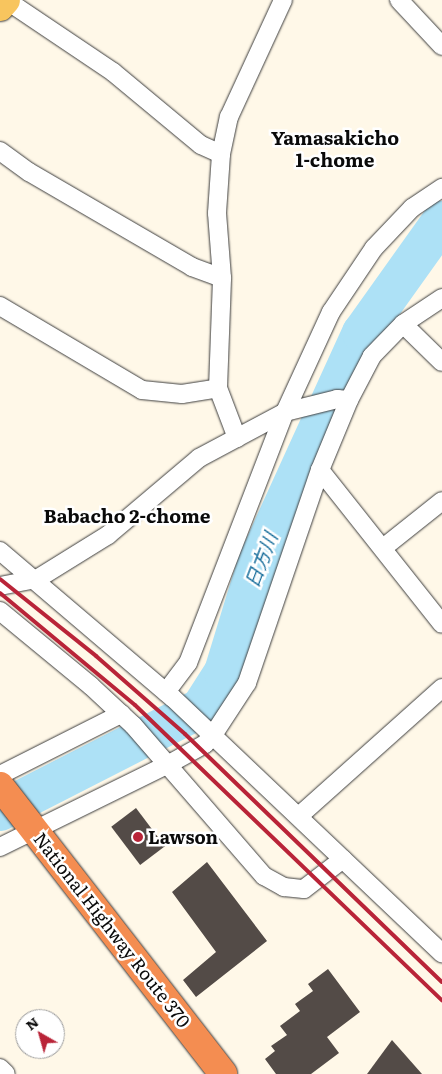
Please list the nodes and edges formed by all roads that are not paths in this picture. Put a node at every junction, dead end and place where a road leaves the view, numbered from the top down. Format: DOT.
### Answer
graph roads {
  1 [pos="6,0"];
  2 [pos="283,0"];
  3 [pos="399,0"];
  4 [pos="0,7"];
  5 [pos="442,46"];
  6 [pos="0,151"];
  7 [pos="221,154"];
  8 [pos="442,188"];
  9 [pos="222,278"];
  10 [pos="442,298"];
  11 [pos="0,306"];
  12 [pos="403,324"];
  13 [pos="442,362"];
  14 [pos="218,388"];
  15 [pos="343,400"];
  16 [pos="291,409"];
  17 [pos="237,438"];
  18 [pos="320,470"];
  19 [pos="442,501"];
  20 [pos="383,548"];
  21 [pos="0,551"];
  22 [pos="37,579"];
  23 [pos="0,586"];
  24 [pos="0,612"];
  25 [pos="442,624"];
  26 [pos="442,688"];
  27 [pos="170,695"];
  28 [pos="127,720"];
  29 [pos="208,731"];
  30 [pos="165,759"];
  31 [pos="2,784"];
  32 [pos="299,816"];
  33 [pos="30,824"];
  34 [pos="0,848"];
  35 [pos="343,859"];
  36 [pos="442,953"];
  37 [pos="0,1068"];
  38 [pos="6,1074"];
  39 [pos="223,1074"];
  1 -- 4 [label="main road"];
  1 -- 7 [label="street"];
  2 -- 7 [label="street"];
  3 -- 5 [label="street"];
  6 -- 9 [label="street"];
  7 -- 9 [label="street"];
  8 -- 16 [label="street"];
  9 -- 14 [label="street"];
  10 -- 12 [label="street"];
  11 -- 14 [label="street"];
  12 -- 13 [label="street"];
  12 -- 15 [label="street"];
  14 -- 17 [label="street"];
  15 -- 16 [label="street"];
  15 -- 18 [label="street"];
  16 -- 17 [label="street"];
  16 -- 27 [label="street"];
  17 -- 22 [label="street"];
  18 -- 20 [label="street"];
  18 -- 29 [label="street"];
  19 -- 20 [label="street"];
  20 -- 25 [label="street"];
  21 -- 22 [label="street"];
  22 -- 23 [label="street"];
  22 -- 27 [label="street"];
  24 -- 28 [label="street"];
  26 -- 32 [label="street"];
  27 -- 29 [label="street"];
  28 -- 30 [label="street"];
  28 -- 31 [label="street"];
  29 -- 30 [label="street"];
  29 -- 32 [label="street"];
  30 -- 33 [label="street"];
  30 -- 35 [label="street"];
  31 -- 33 [label="highway, National Highway Route 370"];
  32 -- 35 [label="street"];
  33 -- 34 [label="street"];
  33 -- 39 [label="highway, National Highway Route 370"];
  35 -- 36 [label="street"];
  37 -- 38 [label="street"];
}
